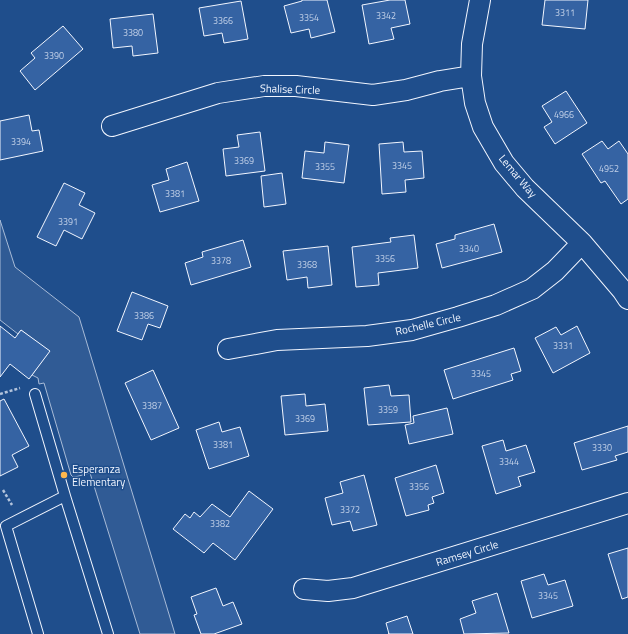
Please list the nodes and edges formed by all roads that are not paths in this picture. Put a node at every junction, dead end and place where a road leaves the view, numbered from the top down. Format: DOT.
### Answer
graph roads {
  1 [pos="480,0"];
  2 [pos="471,76"];
  3 [pos="112,126"];
  4 [pos="582,243"];
  5 [pos="628,299"];
  6 [pos="228,349"];
  7 [pos="35,394"];
  8 [pos="65,496"];
  9 [pos="628,503"];
  10 [pos="304,589"];
  11 [pos="38,634"];
  12 [pos="108,634"];
  1 -- 2 [label="street, Lemar Way"];
  2 -- 3 [label="street, Shalise Circle"];
  2 -- 4 [label="street, Lemar Way"];
  4 -- 5 [label="street, Lemar Way"];
  4 -- 6 [label="street, Rochelle Circle"];
  7 -- 8 [label="lane"];
  8 -- 11 [label="lane"];
  8 -- 12 [label="lane"];
  9 -- 10 [label="street, Ramsey Circle"];
}
